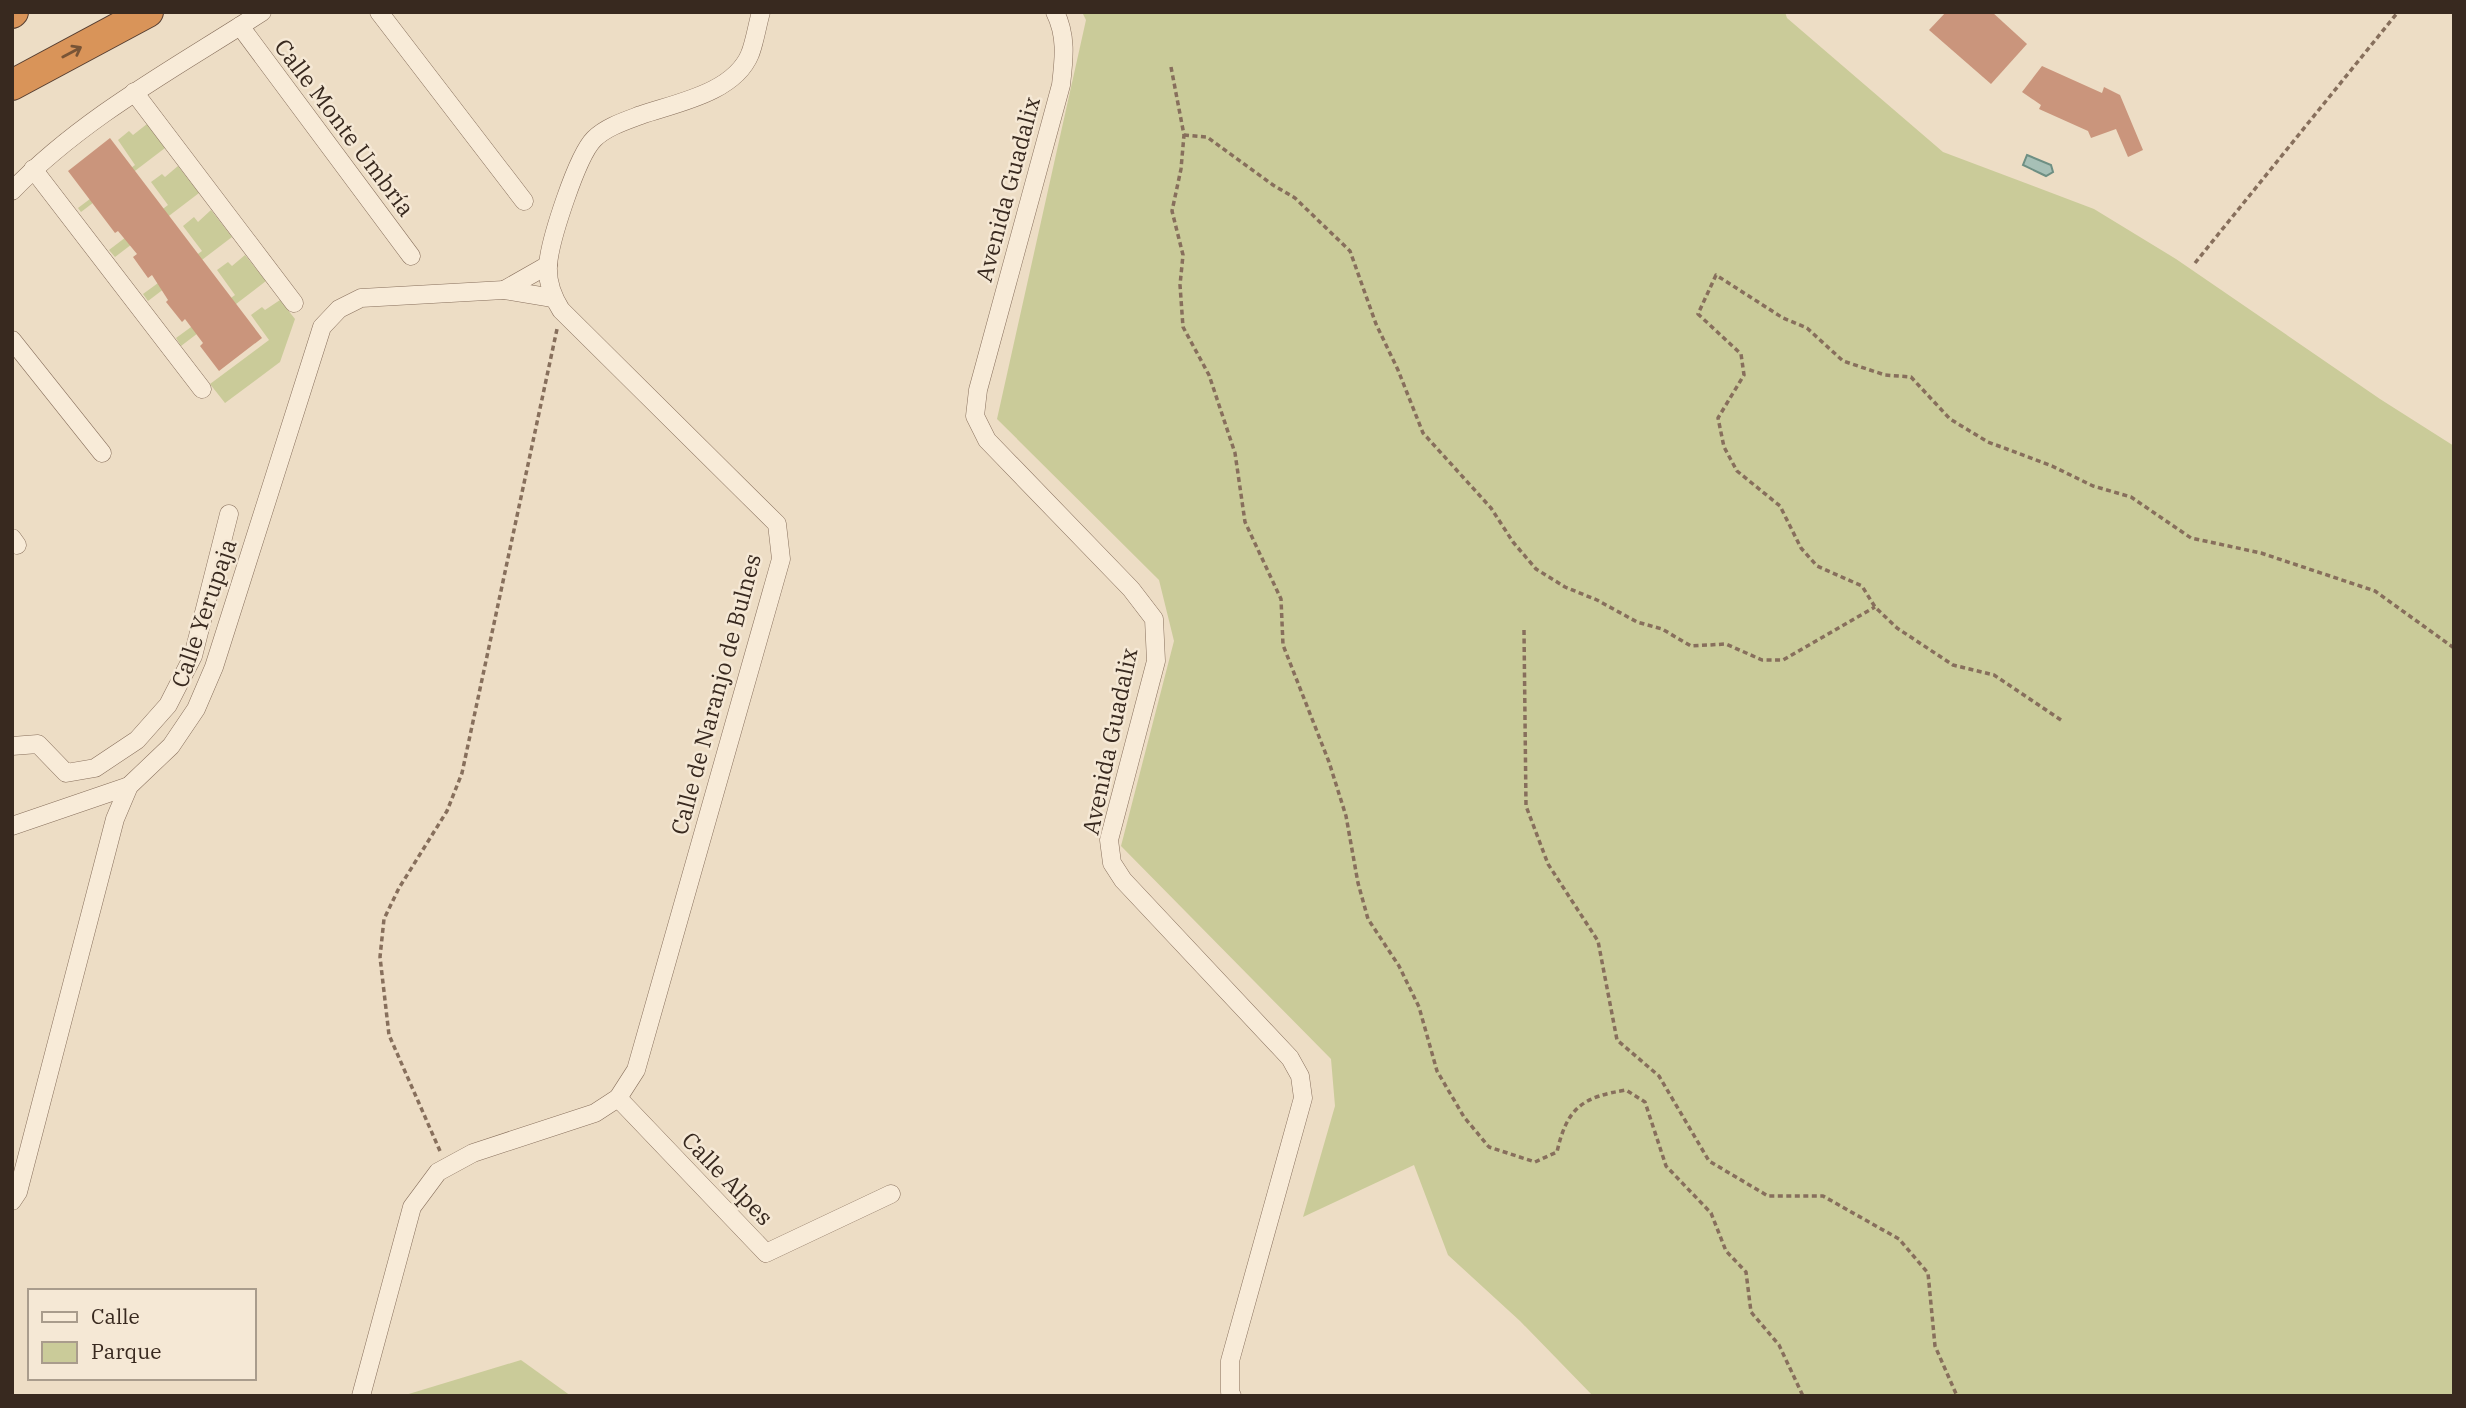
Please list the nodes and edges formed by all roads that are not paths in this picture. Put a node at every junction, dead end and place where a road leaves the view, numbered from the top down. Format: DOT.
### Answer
graph roads {
  1 [pos="148,12"];
  2 [pos="262,12"];
  3 [pos="379,12"];
  4 [pos="761,12"];
  5 [pos="1055,12"];
  6 [pos="240,26"];
  7 [pos="12,85"];
  8 [pos="134,92"];
  9 [pos="33,169"];
  10 [pos="12,191"];
  11 [pos="524,201"];
  12 [pos="411,256"];
  13 [pos="548,265"];
  14 [pos="504,290"];
  15 [pos="294,303"];
  16 [pos="557,304"];
  17 [pos="12,340"];
  18 [pos="202,389"];
  19 [pos="102,453"];
  20 [pos="229,514"];
  21 [pos="12,746"];
  22 [pos="129,786"];
  23 [pos="12,826"];
  24 [pos="618,1098"];
  25 [pos="891,1194"];
  26 [pos="12,1202"];
  27 [pos="1226,1395"];
  28 [pos="361,1396"];
  7 -- 1 [label="highway, one-way"];
  2 -- 6 [label="street, Calle Monte Umbría"];
  3 -- 11 [label="street"];
  4 -- 13 [label="street"];
  5 -- 27 [label="street, Avenida Guadalix"];
  6 -- 8 [label="street, Calle Monte Umbría"];
  6 -- 12 [label="street, Calle Monte Umbría"];
  8 -- 9 [label="street, Calle Monte Umbría"];
  8 -- 15 [label="street"];
  9 -- 10 [label="street, Calle Monte Umbría"];
  9 -- 18 [label="street"];
  13 -- 14 [label="street, Calle Yerupaja"];
  13 -- 16 [label="street"];
  14 -- 16 [label="street, Calle Yerupaja"];
  14 -- 22 [label="street, Calle Yerupaja"];
  16 -- 24 [label="street, Calle de Naranjo de Bulnes"];
  17 -- 19 [label="street"];
  20 -- 21 [label="street"];
  22 -- 23 [label="street"];
  22 -- 26 [label="street, Calle Yerupaja"];
  24 -- 25 [label="street, Calle Alpes"];
  24 -- 28 [label="street, Calle de Naranjo de Bulnes"];
}
